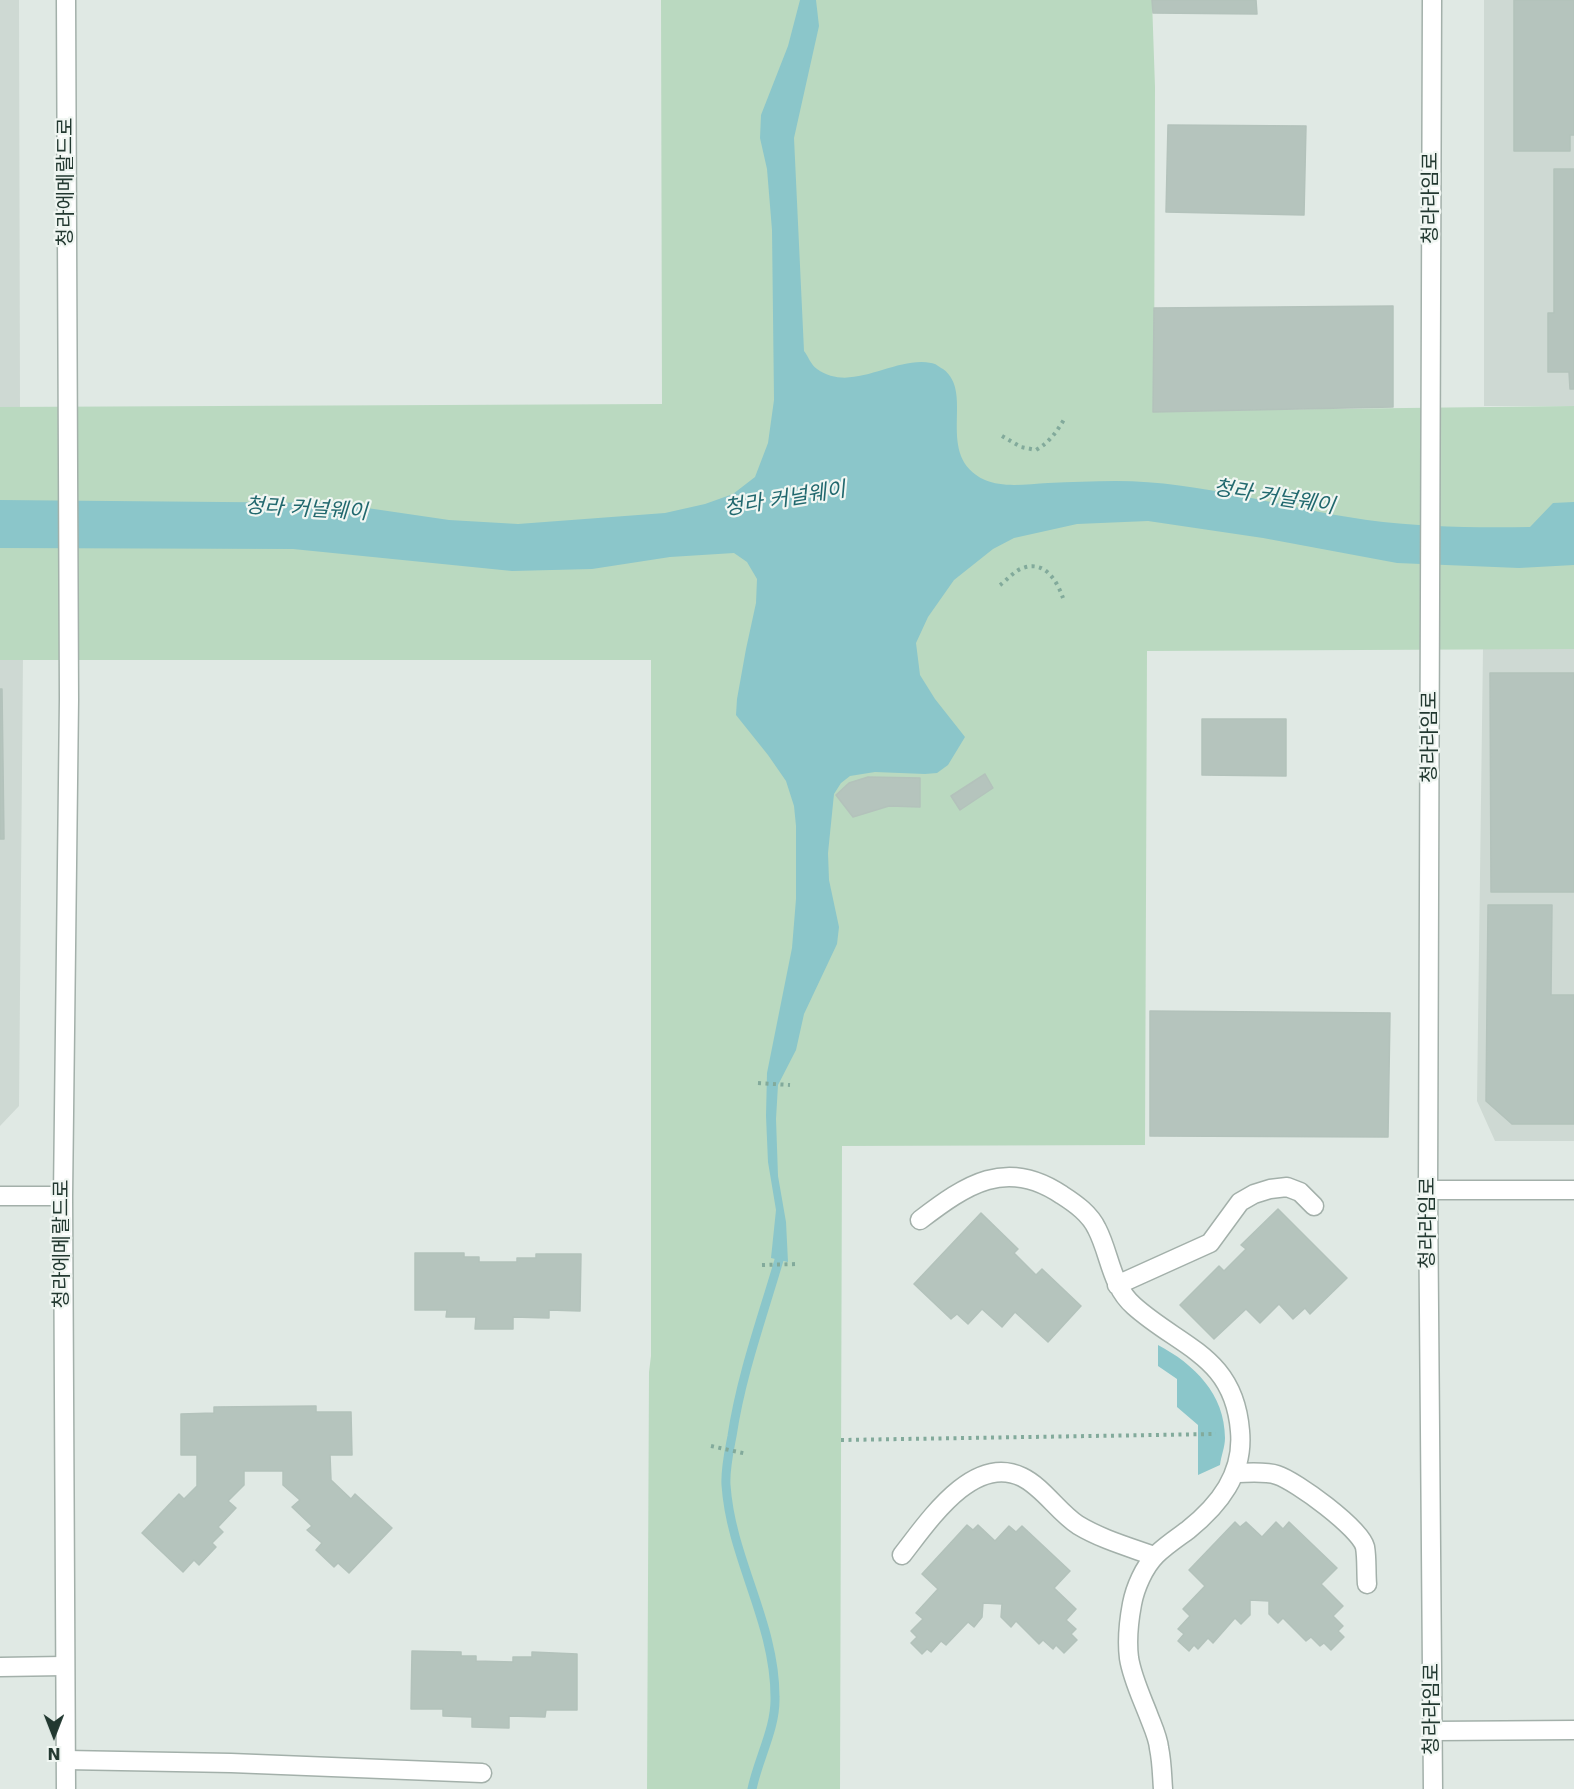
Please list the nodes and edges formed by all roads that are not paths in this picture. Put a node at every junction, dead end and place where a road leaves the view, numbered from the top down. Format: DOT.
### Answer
graph roads {
  1 [pos="66,0"];
  2 [pos="1432,0"];
  3 [pos="1428,1190"];
  4 [pos="1574,1190"];
  5 [pos="0,1196"];
  6 [pos="63,1196"];
  7 [pos="1314,1206"];
  8 [pos="920,1220"];
  9 [pos="1117,1285"];
  10 [pos="1235,1473"];
  11 [pos="902,1555"];
  12 [pos="1154,1556"];
  13 [pos="1366,1584"];
  14 [pos="64,1666"];
  15 [pos="0,1667"];
  16 [pos="1574,1730"];
  17 [pos="1434,1731"];
  18 [pos="66,1760"];
  19 [pos="482,1773"];
  20 [pos="66,1789"];
  21 [pos="1163,1789"];
  22 [pos="1433,1789"];
  1 -- 6 [label="street, 청라에메랄드로"];
  2 -- 3 [label="street, 청라라임로"];
  3 -- 4 [label="street"];
  3 -- 17 [label="street, 청라라임로"];
  5 -- 6 [label="street"];
  6 -- 14 [label="street, 청라에메랄드로"];
  7 -- 9 [label="street"];
  8 -- 9 [label="street"];
  9 -- 10 [label="street"];
  10 -- 12 [label="street"];
  10 -- 13 [label="street"];
  11 -- 12 [label="street"];
  12 -- 21 [label="street"];
  14 -- 15 [label="street"];
  14 -- 18 [label="street, 청라에메랄드로"];
  16 -- 17 [label="street"];
  17 -- 22 [label="street, 청라라임로"];
  18 -- 19 [label="street"];
  18 -- 20 [label="street, 청라에메랄드로"];
}
